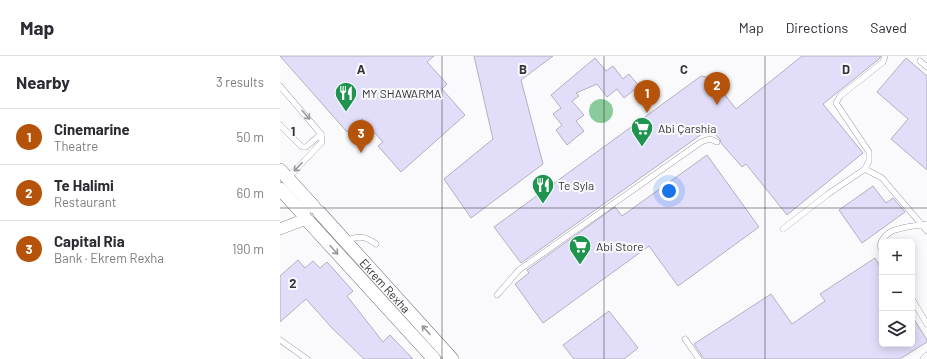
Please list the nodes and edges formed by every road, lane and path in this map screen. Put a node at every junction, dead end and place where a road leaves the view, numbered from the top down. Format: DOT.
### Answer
graph roads {
  1 [pos="885,56"];
  2 [pos="920,61"];
  3 [pos="927,67"];
  4 [pos="280,86"];
  5 [pos="280,125"];
  6 [pos="321,134"];
  7 [pos="717,142"];
  8 [pos="865,169"];
  9 [pos="284,174"];
  10 [pos="280,189"];
  11 [pos="310,215"];
  12 [pos="925,224"];
  13 [pos="280,229"];
  14 [pos="783,229"];
  15 [pos="927,231"];
  16 [pos="883,239"];
  17 [pos="346,241"];
  18 [pos="376,244"];
  19 [pos="498,295"];
  20 [pos="915,304"];
  21 [pos="927,324"];
  22 [pos="685,339"];
  23 [pos="280,340"];
  24 [pos="927,355"];
  25 [pos="307,359"];
  26 [pos="434,359"];
  27 [pos="452,359"];
  28 [pos="699,359"];
  29 [pos="923,359"];
  1 -- 8 [label="lane"];
  2 -- 3 [label="lane"];
  4 -- 6 [label="lane, one-way"];
  5 -- 6 [label="lane"];
  6 -- 9 [label="lane, one-way"];
  7 -- 19 [label="lane"];
  8 -- 12 [label="lane"];
  8 -- 14 [label="lane"];
  9 -- 11 [label="street, Ekrem Rexha"];
  10 -- 11 [label="street, Ekrem Rexha"];
  11 -- 13 [label="street"];
  11 -- 17 [label="street, Ekrem Rexha"];
  11 -- 26 [label="street, Ekrem Rexha, one-way"];
  12 -- 15 [label="lane"];
  12 -- 16 [label="lane"];
  17 -- 18 [label="lane"];
  27 -- 17 [label="street, Ekrem Rexha, one-way"];
  20 -- 21 [label="lane"];
  22 -- 28 [label="lane"];
  23 -- 25 [label="lane"];
  24 -- 29 [label="lane"];
}
